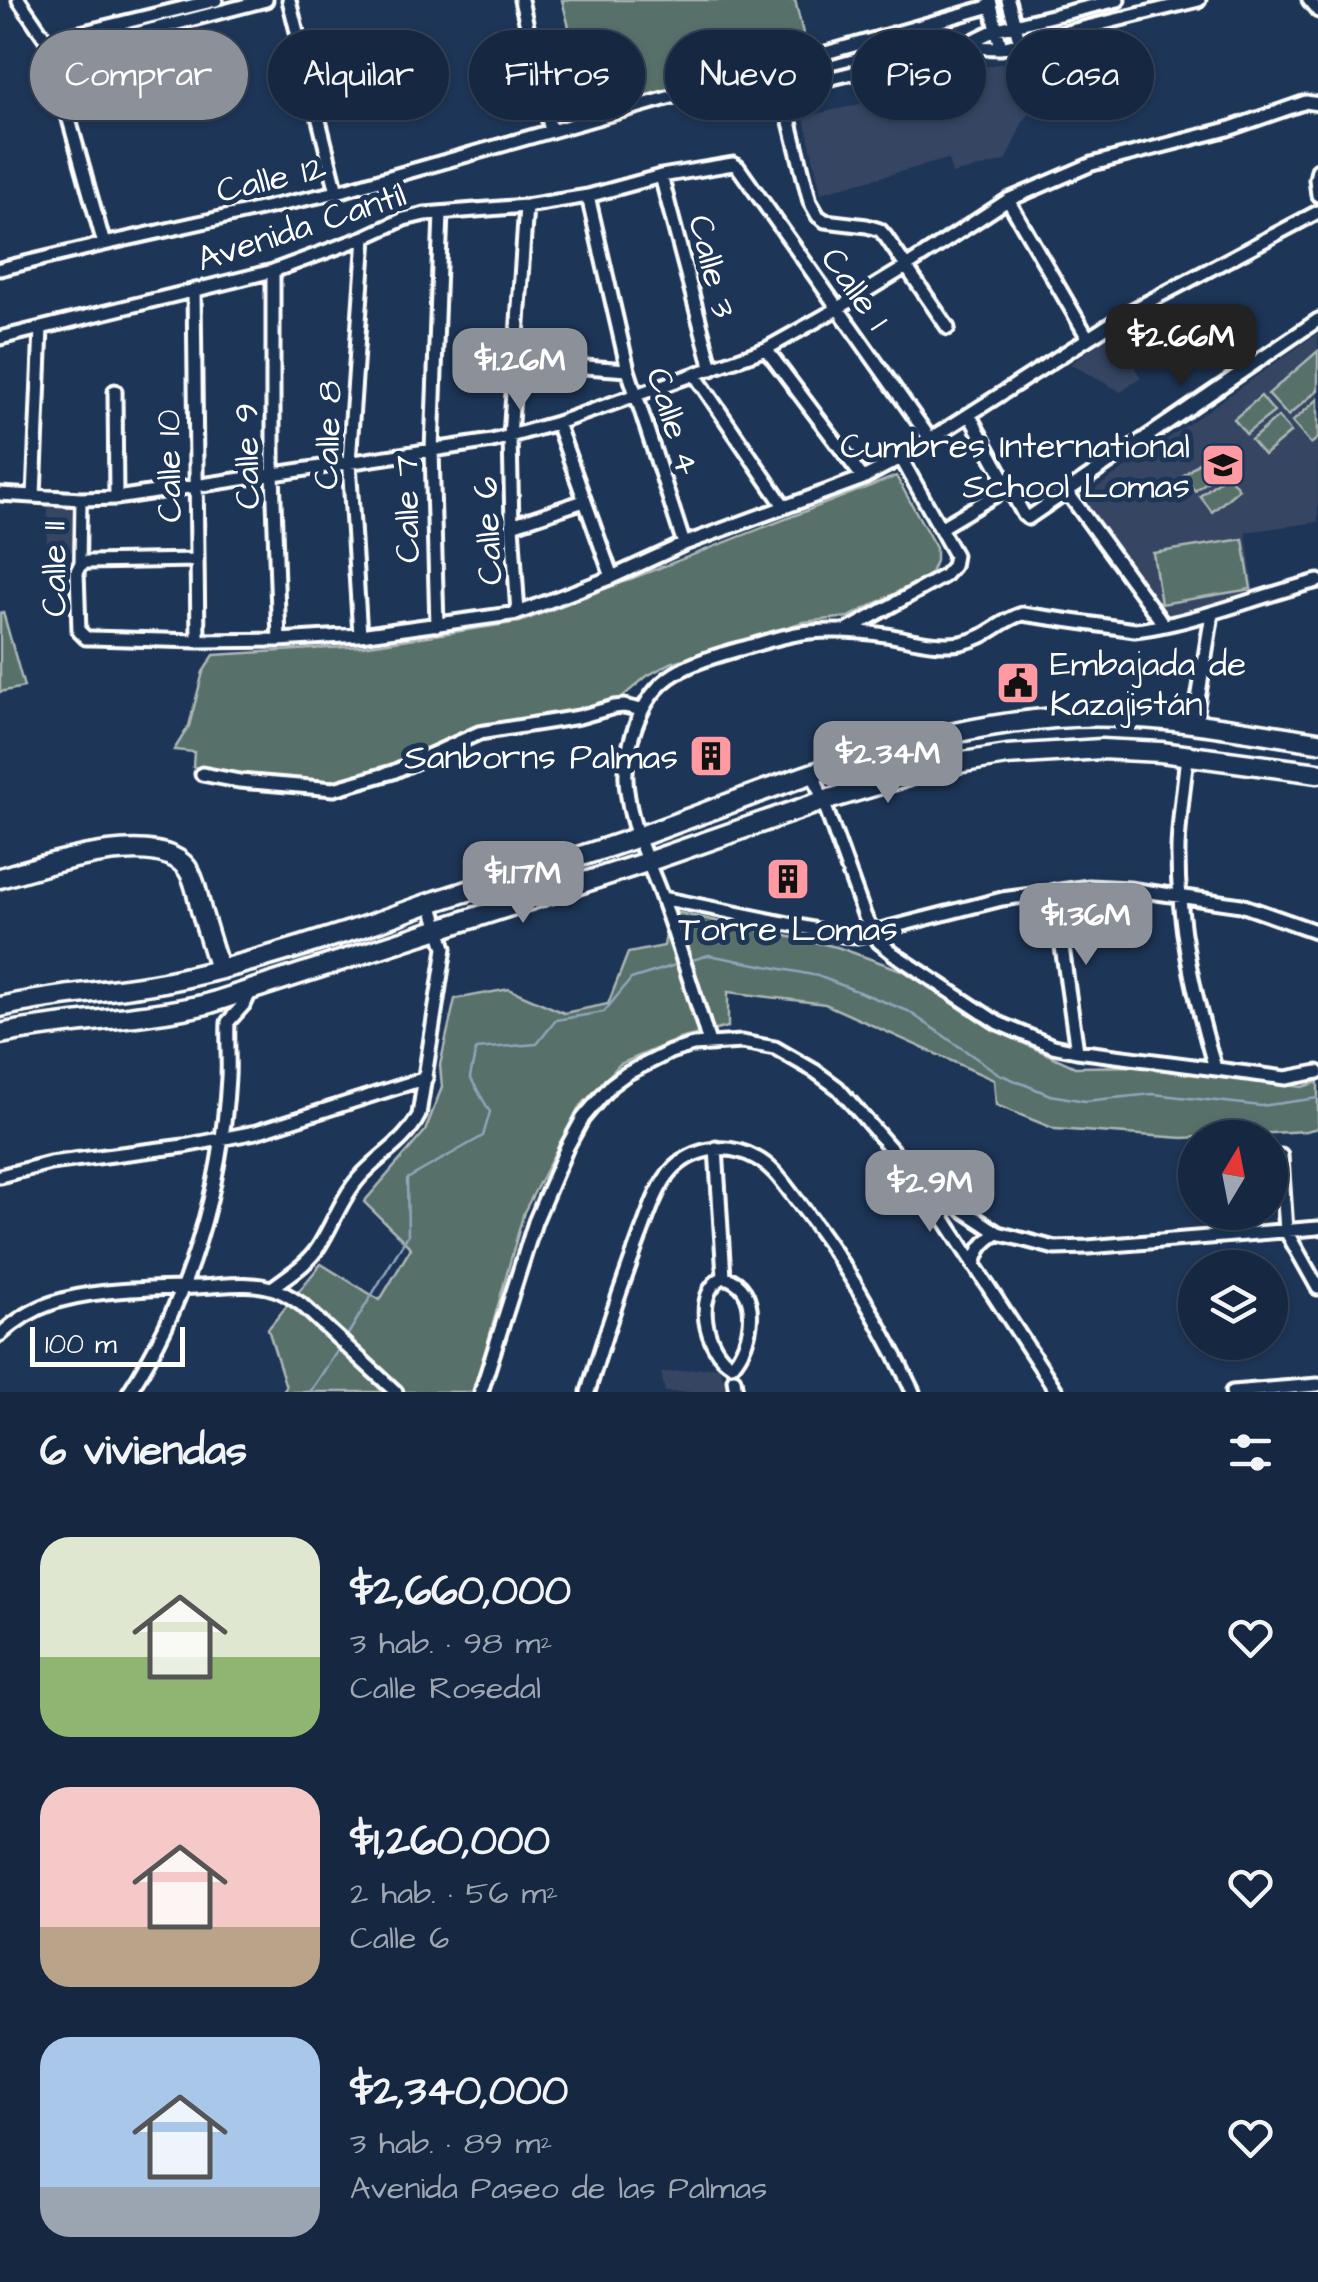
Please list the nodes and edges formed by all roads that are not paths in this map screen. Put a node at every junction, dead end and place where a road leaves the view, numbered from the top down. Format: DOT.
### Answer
graph roads {
  1 [pos="19,0"];
  2 [pos="216,0"];
  3 [pos="266,0"];
  4 [pos="289,0"];
  5 [pos="521,0"];
  6 [pos="1118,0"];
  7 [pos="1200,0"];
  8 [pos="1309,0"];
  9 [pos="1009,2"];
  10 [pos="990,3"];
  11 [pos="1318,11"];
  12 [pos="1014,24"];
  13 [pos="996,29"];
  14 [pos="39,30"];
  15 [pos="92,30"];
  16 [pos="151,30"];
  17 [pos="1016,30"];
  18 [pos="1074,30"];
  19 [pos="986,34"];
  20 [pos="1006,47"];
  21 [pos="986,48"];
  22 [pos="1001,48"];
  23 [pos="852,73"];
  24 [pos="1318,104"];
  25 [pos="69,120"];
  26 [pos="551,130"];
  27 [pos="738,166"];
  28 [pos="1318,170"];
  29 [pos="662,176"];
  30 [pos="337,192"];
  31 [pos="1318,195"];
  32 [pos="588,196"];
  33 [pos="1008,200"];
  34 [pos="526,206"];
  35 [pos="1318,212"];
  36 [pos="442,213"];
  37 [pos="365,237"];
  38 [pos="104,244"];
  39 [pos="906,267"];
  40 [pos="0,269"];
  41 [pos="272,272"];
  42 [pos="194,290"];
  43 [pos="837,309"];
  44 [pos="1318,320"];
  45 [pos="41,328"];
  46 [pos="948,328"];
  47 [pos="0,338"];
  48 [pos="1088,338"];
  49 [pos="766,348"];
  50 [pos="514,362"];
  51 [pos="628,370"];
  52 [pos="712,370"];
  53 [pos="695,375"];
  54 [pos="115,391"];
  55 [pos="635,395"];
  56 [pos="970,416"];
  57 [pos="557,423"];
  58 [pos="510,437"];
  59 [pos="931,440"];
  60 [pos="432,450"];
  61 [pos="901,458"];
  62 [pos="350,462"];
  63 [pos="273,473"];
  64 [pos="863,478"];
  65 [pos="196,485"];
  66 [pos="1009,486"];
  67 [pos="1068,492"];
  68 [pos="0,494"];
  69 [pos="34,496"];
  70 [pos="81,498"];
  71 [pos="116,498"];
  72 [pos="584,501"];
  73 [pos="784,506"];
  74 [pos="512,525"];
  75 [pos="940,528"];
  76 [pos="684,544"];
  77 [pos="197,560"];
  78 [pos="80,564"];
  79 [pos="612,577"];
  80 [pos="1318,581"];
  81 [pos="518,613"];
  82 [pos="1212,614"];
  83 [pos="437,625"];
  84 [pos="1164,625"];
  85 [pos="848,630"];
  86 [pos="360,635"];
  87 [pos="279,640"];
  88 [pos="198,641"];
  89 [pos="641,710"];
  90 [pos="1165,720"];
  91 [pos="1203,725"];
  92 [pos="1318,742"];
  93 [pos="1161,752"];
  94 [pos="1187,755"];
  95 [pos="1207,758"];
  96 [pos="1318,773"];
  97 [pos="202,774"];
  98 [pos="813,774"];
  99 [pos="823,801"];
  100 [pos="638,837"];
  101 [pos="647,862"];
  102 [pos="0,878"];
  103 [pos="1054,891"];
  104 [pos="1179,895"];
  105 [pos="662,898"];
  106 [pos="431,902"];
  107 [pos="440,928"];
  108 [pos="1318,932"];
  109 [pos="873,933"];
  110 [pos="242,963"];
  111 [pos="220,969"];
  112 [pos="198,975"];
  113 [pos="251,990"];
  114 [pos="207,1004"];
  115 [pos="0,1006"];
  116 [pos="0,1019"];
  117 [pos="0,1034"];
  118 [pos="709,1043"];
  119 [pos="1077,1051"];
  120 [pos="1215,1068"];
  121 [pos="1318,1072"];
  122 [pos="426,1078"];
  123 [pos="221,1140"];
  124 [pos="716,1148"];
  125 [pos="0,1176"];
  126 [pos="920,1182"];
  127 [pos="1286,1230"];
  128 [pos="1316,1232"];
  129 [pos="998,1234"];
  130 [pos="974,1266"];
  131 [pos="724,1277"];
  132 [pos="184,1288"];
  133 [pos="272,1288"];
  134 [pos="1318,1288"];
  135 [pos="0,1335"];
  136 [pos="1318,1385"];
  137 [pos="129,1392"];
  138 [pos="396,1392"];
  139 [pos="481,1392"];
  140 [pos="588,1392"];
  141 [pos="913,1392"];
  142 [pos="1057,1392"];
  143 [pos="1232,1392"];
  1 -- 14 [label="street"];
  2 -- 15 [label="street"];
  3 -- 16 [label="street"];
  4 -- 30 [label="street"];
  5 -- 26 [label="street"];
  6 -- 12 [label="street"];
  7 -- 18 [label="street"];
  8 -- 11 [label="street"];
  9 -- 12 [label="street"];
  10 -- 13 [label="street"];
  10 -- 26 [label="street, Calle 12"];
  12 -- 13 [label="street"];
  12 -- 17 [label="street"];
  13 -- 19 [label="street"];
  13 -- 22 [label="street"];
  20 -- 22 [label="street"];
  21 -- 22 [label="street"];
  23 -- 39 [label="street"];
  24 -- 33 [label="street"];
  25 -- 38 [label="street"];
  26 -- 30 [label="street, Calle 12"];
  27 -- 29 [label="street, Avenida Cantíl"];
  27 -- 43 [label="street, Calle 1"];
  28 -- 31 [label="street"];
  29 -- 32 [label="street, Avenida Cantíl"];
  29 -- 52 [label="street, Calle 3"];
  30 -- 38 [label="street, Calle 12"];
  32 -- 34 [label="street, Avenida Cantíl"];
  32 -- 51 [label="street, Calle 4"];
  33 -- 39 [label="street"];
  33 -- 48 [label="street"];
  34 -- 36 [label="street, Avenida Cantíl"];
  34 -- 50 [label="street, Calle 6"];
  35 -- 48 [label="street"];
  36 -- 37 [label="street, Avenida Cantíl"];
  36 -- 60 [label="street, Calle 7"];
  37 -- 41 [label="street, Avenida Cantíl"];
  37 -- 62 [label="street, Calle 8"];
  38 -- 40 [label="street, Calle 12"];
  39 -- 43 [label="street"];
  39 -- 46 [label="street"];
  41 -- 42 [label="street, Avenida Cantíl"];
  41 -- 63 [label="street, Calle 9"];
  42 -- 45 [label="street, Avenida Cantíl"];
  42 -- 65 [label="street, Calle 10"];
  43 -- 49 [label="street"];
  43 -- 59 [label="street, Calle 1"];
  44 -- 67 [label="street"];
  45 -- 47 [label="street, Avenida Cantíl"];
  45 -- 69 [label="street"];
  48 -- 56 [label="street"];
  49 -- 52 [label="street"];
  49 -- 64 [label="street"];
  50 -- 51 [label="street"];
  50 -- 58 [label="street, Calle 6"];
  51 -- 55 [label="street, Calle 4"];
  52 -- 53 [label="street"];
  53 -- 55 [label="street"];
  53 -- 73 [label="street"];
  54 -- 71 [label="street"];
  55 -- 57 [label="street"];
  55 -- 76 [label="street, Calle 4"];
  56 -- 59 [label="street"];
  56 -- 66 [label="street"];
  57 -- 58 [label="street"];
  57 -- 72 [label="street"];
  58 -- 60 [label="street"];
  58 -- 74 [label="street, Calle 6"];
  59 -- 61 [label="street"];
  60 -- 62 [label="street"];
  60 -- 83 [label="street, Calle 7"];
  61 -- 64 [label="street"];
  61 -- 75 [label="street"];
  62 -- 63 [label="street"];
  62 -- 86 [label="street, Calle 8"];
  63 -- 65 [label="street"];
  63 -- 87 [label="street, Calle 9"];
  64 -- 73 [label="street"];
  65 -- 71 [label="street"];
  65 -- 77 [label="street, Calle 10"];
  66 -- 67 [label="street"];
  66 -- 75 [label="street"];
  67 -- 84 [label="street"];
  68 -- 69 [label="street"];
  69 -- 70 [label="street"];
  70 -- 71 [label="street"];
  70 -- 78 [label="street, Calle 11"];
  72 -- 74 [label="street"];
  72 -- 79 [label="street"];
  73 -- 76 [label="street"];
  74 -- 81 [label="street, Calle 6"];
  75 -- 85 [label="street"];
  76 -- 79 [label="street"];
  77 -- 78 [label="street"];
  77 -- 88 [label="street, Calle 10"];
  78 -- 88 [label="street, Calle 11"];
  79 -- 81 [label="street"];
  80 -- 82 [label="street"];
  81 -- 83 [label="street"];
  82 -- 84 [label="street"];
  82 -- 91 [label="street"];
  83 -- 86 [label="street"];
  84 -- 85 [label="street"];
  85 -- 89 [label="street"];
  86 -- 87 [label="street"];
  87 -- 88 [label="street"];
  89 -- 97 [label="street"];
  89 -- 100 [label="street"];
  90 -- 91 [label="main road"];
  90 -- 93 [label="main road"];
  90 -- 98 [label="main road"];
  91 -- 92 [label="main road"];
  91 -- 95 [label="main road"];
  93 -- 94 [label="main road"];
  93 -- 99 [label="main road"];
  94 -- 95 [label="main road"];
  94 -- 104 [label="street"];
  95 -- 96 [label="main road"];
  98 -- 99 [label="street"];
  98 -- 100 [label="main road"];
  99 -- 101 [label="main road"];
  99 -- 109 [label="street"];
  100 -- 101 [label="street"];
  100 -- 106 [label="main road"];
  101 -- 105 [label="street"];
  101 -- 107 [label="main road"];
  102 -- 111 [label="main road"];
  103 -- 104 [label="street"];
  103 -- 109 [label="street"];
  103 -- 119 [label="street"];
  104 -- 108 [label="street"];
  104 -- 120 [label="street"];
  105 -- 109 [label="street"];
  105 -- 118 [label="street"];
  106 -- 107 [label="street"];
  106 -- 110 [label="main road"];
  107 -- 113 [label="main road"];
  107 -- 122 [label="street"];
  109 -- 119 [label="street"];
  110 -- 111 [label="main road"];
  110 -- 113 [label="main road"];
  111 -- 112 [label="main road"];
  112 -- 114 [label="main road"];
  112 -- 115 [label="main road"];
  113 -- 114 [label="main road"];
  113 -- 123 [label="street"];
  114 -- 117 [label="main road"];
  115 -- 116 [label="main road"];
  118 -- 126 [label="street"];
  118 -- 139 [label="street"];
  119 -- 120 [label="street"];
  120 -- 121 [label="street"];
  122 -- 123 [label="street"];
  122 -- 133 [label="street"];
  123 -- 125 [label="street"];
  123 -- 132 [label="street"];
  124 -- 131 [label="street"];
  124 -- 140 [label="street"];
  124 -- 141 [label="street"];
  126 -- 129 [label="street"];
  126 -- 130 [label="street"];
  127 -- 128 [label="street"];
  127 -- 129 [label="street"];
  127 -- 134 [label="street"];
  129 -- 130 [label="street"];
  130 -- 142 [label="street"];
  131 -- 131 [label="street"];
  132 -- 133 [label="street"];
  132 -- 135 [label="street"];
  132 -- 137 [label="street"];
  133 -- 138 [label="street"];
  136 -- 143 [label="street"];
}
